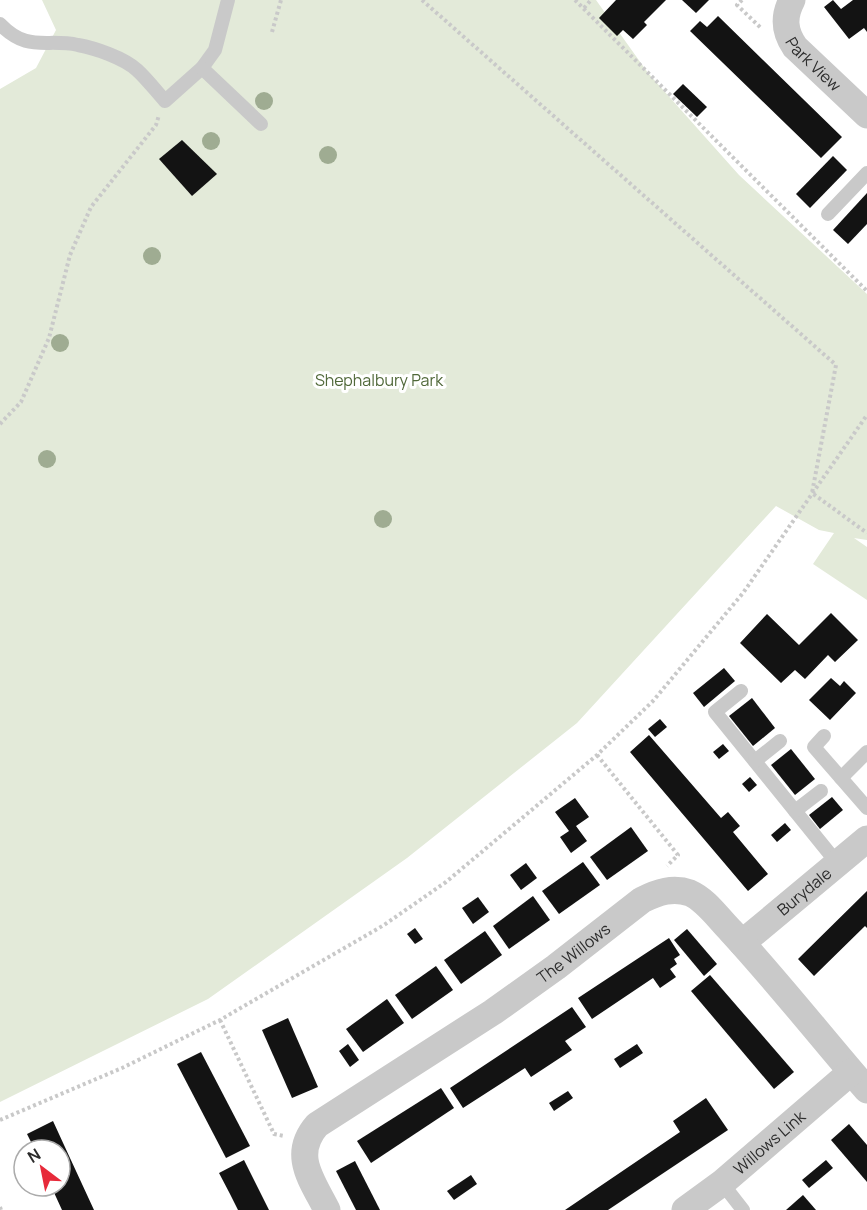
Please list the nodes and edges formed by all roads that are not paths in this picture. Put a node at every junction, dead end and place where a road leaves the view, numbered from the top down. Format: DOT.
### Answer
graph roads {
  1 [pos="228,0"];
  2 [pos="792,0"];
  3 [pos="0,24"];
  4 [pos="202,68"];
  5 [pos="867,116"];
  6 [pos="261,124"];
  7 [pos="867,173"];
  8 [pos="828,214"];
  9 [pos="741,690"];
  10 [pos="824,736"];
  11 [pos="780,741"];
  12 [pos="867,752"];
  13 [pos="755,761"];
  14 [pos="841,778"];
  15 [pos="820,791"];
  16 [pos="867,808"];
  17 [pos="795,811"];
  18 [pos="867,839"];
  19 [pos="838,864"];
  20 [pos="742,943"];
  21 [pos="859,1081"];
  22 [pos="723,1183"];
  23 [pos="327,1210"];
  24 [pos="685,1210"];
  25 [pos="743,1210"];
  1 -- 4 [label="lane"];
  2 -- 5 [label="street, Park View"];
  3 -- 4 [label="lane"];
  4 -- 6 [label="lane"];
  7 -- 8 [label="lane"];
  9 -- 13 [label="lane"];
  10 -- 14 [label="lane"];
  11 -- 13 [label="lane"];
  12 -- 14 [label="lane"];
  13 -- 17 [label="lane"];
  14 -- 16 [label="lane"];
  15 -- 17 [label="lane"];
  17 -- 19 [label="lane"];
  18 -- 19 [label="street, Burydale"];
  19 -- 20 [label="street, Burydale"];
  20 -- 21 [label="street, The Willows"];
  20 -- 23 [label="street, The Willows"];
  21 -- 22 [label="street, Willows Link"];
  22 -- 24 [label="street, Willows Link"];
  22 -- 25 [label="lane"];
}
